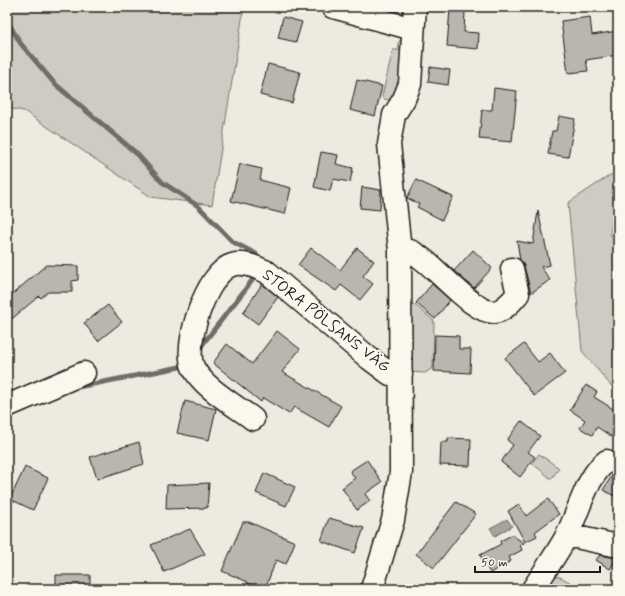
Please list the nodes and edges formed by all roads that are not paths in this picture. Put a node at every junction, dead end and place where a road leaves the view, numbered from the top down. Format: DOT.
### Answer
graph roads {
  1 [pos="333,7"];
  2 [pos="415,7"];
  3 [pos="413,29"];
  4 [pos="400,251"];
  5 [pos="512,269"];
  6 [pos="84,373"];
  7 [pos="401,374"];
  8 [pos="7,406"];
  9 [pos="253,419"];
  10 [pos="607,461"];
  11 [pos="567,535"];
  12 [pos="618,546"];
  13 [pos="372,589"];
  14 [pos="533,589"];
  1 -- 3 [label="street"];
  2 -- 3 [label="street, STORA PÖLSANS VÄG"];
  3 -- 4 [label="street, STORA PÖLSANS VÄG"];
  4 -- 5 [label="street"];
  4 -- 7 [label="street, STORA PÖLSANS VÄG"];
  6 -- 8 [label="street"];
  7 -- 9 [label="street, STORA PÖLSANS VÄG"];
  7 -- 13 [label="street, STORA PÖLSANS VÄG"];
  10 -- 11 [label="street"];
  11 -- 12 [label="street"];
  11 -- 14 [label="street"];
}
